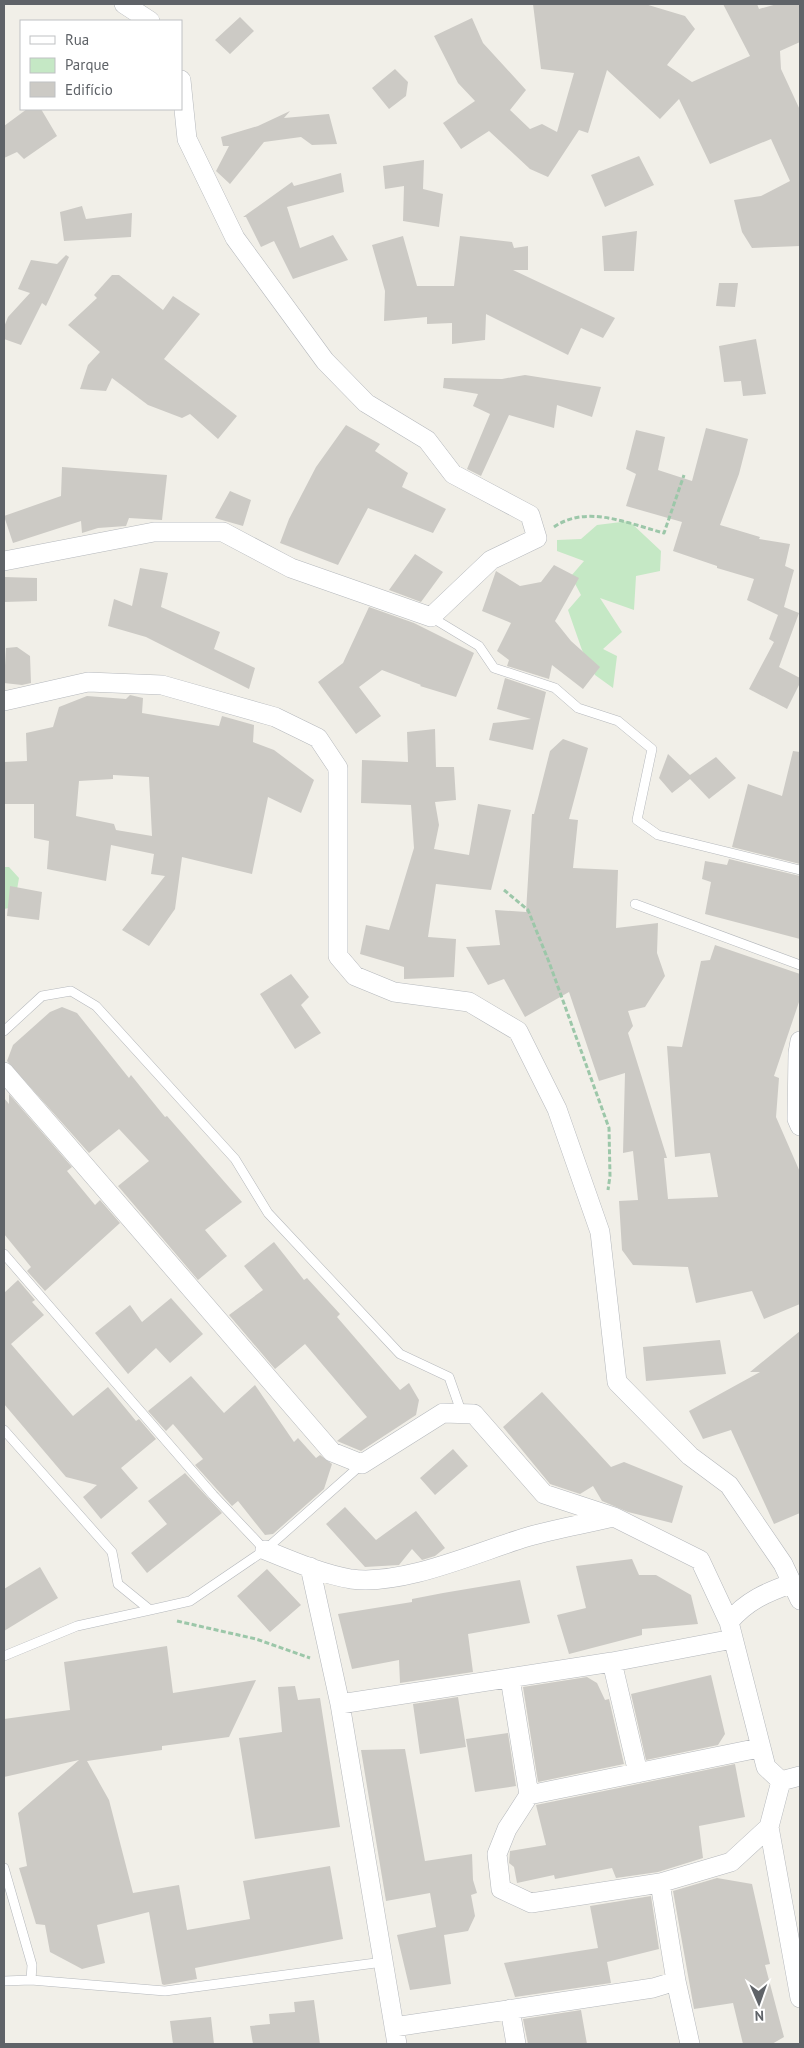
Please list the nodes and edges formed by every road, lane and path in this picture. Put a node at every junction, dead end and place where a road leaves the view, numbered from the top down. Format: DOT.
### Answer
graph roads {
  1 [pos="124,4"];
  2 [pos="148,20"];
  3 [pos="182,90"];
  4 [pos="684,475"];
  5 [pos="537,538"];
  6 [pos="4,561"];
  7 [pos="431,617"];
  8 [pos="4,701"];
  9 [pos="800,870"];
  10 [pos="504,890"];
  11 [pos="634,904"];
  12 [pos="800,965"];
  13 [pos="4,1031"];
  14 [pos="800,1049"];
  15 [pos="4,1072"];
  16 [pos="800,1126"];
  17 [pos="607,1194"];
  18 [pos="4,1254"];
  19 [pos="462,1414"];
  20 [pos="4,1430"];
  21 [pos="362,1464"];
  22 [pos="614,1517"];
  23 [pos="264,1550"];
  24 [pos="310,1567"];
  25 [pos="796,1592"];
  26 [pos="150,1610"];
  27 [pos="731,1631"];
  28 [pos="4,1656"];
  29 [pos="612,1662"];
  30 [pos="332,1666"];
  31 [pos="510,1678"];
  32 [pos="340,1704"];
  33 [pos="759,1748"];
  34 [pos="638,1773"];
  35 [pos="800,1776"];
  36 [pos="781,1781"];
  37 [pos="529,1795"];
  38 [pos="769,1827"];
  39 [pos="4,1868"];
  40 [pos="660,1883"];
  41 [pos="383,1962"];
  42 [pos="31,1980"];
  43 [pos="4,1981"];
  44 [pos="676,1981"];
  45 [pos="800,1998"];
  46 [pos="510,2009"];
  47 [pos="395,2035"];
  48 [pos="516,2044"];
  49 [pos="690,2044"];
  1 -- 2 [label="street"];
  3 -- 5 [label="street"];
  4 -- 5 [label="path"];
  5 -- 7 [label="street"];
  6 -- 7 [label="street"];
  7 -- 9 [label="lane"];
  8 -- 25 [label="street"];
  10 -- 17 [label="path"];
  11 -- 12 [label="lane"];
  13 -- 19 [label="lane"];
  14 -- 16 [label="street"];
  15 -- 21 [label="street"];
  18 -- 23 [label="lane"];
  19 -- 21 [label="street"];
  19 -- 22 [label="street"];
  20 -- 26 [label="lane"];
  21 -- 23 [label="lane"];
  22 -- 24 [label="street"];
  22 -- 27 [label="street"];
  23 -- 24 [label="street"];
  23 -- 26 [label="lane"];
  24 -- 30 [label="street"];
  25 -- 27 [label="street"];
  26 -- 28 [label="lane"];
  26 -- 30 [label="path"];
  27 -- 29 [label="street"];
  27 -- 33 [label="street"];
  29 -- 31 [label="street"];
  29 -- 34 [label="street"];
  30 -- 32 [label="street"];
  31 -- 32 [label="street"];
  31 -- 37 [label="street"];
  32 -- 41 [label="street"];
  33 -- 34 [label="street"];
  33 -- 36 [label="street"];
  34 -- 37 [label="street"];
  35 -- 36 [label="street"];
  36 -- 38 [label="street"];
  37 -- 40 [label="street"];
  38 -- 40 [label="street"];
  38 -- 45 [label="street"];
  39 -- 42 [label="lane"];
  40 -- 44 [label="street"];
  41 -- 42 [label="lane"];
  41 -- 47 [label="street"];
  42 -- 43 [label="lane"];
  44 -- 46 [label="street"];
  44 -- 49 [label="street"];
  46 -- 47 [label="street"];
  46 -- 48 [label="street"];
}
